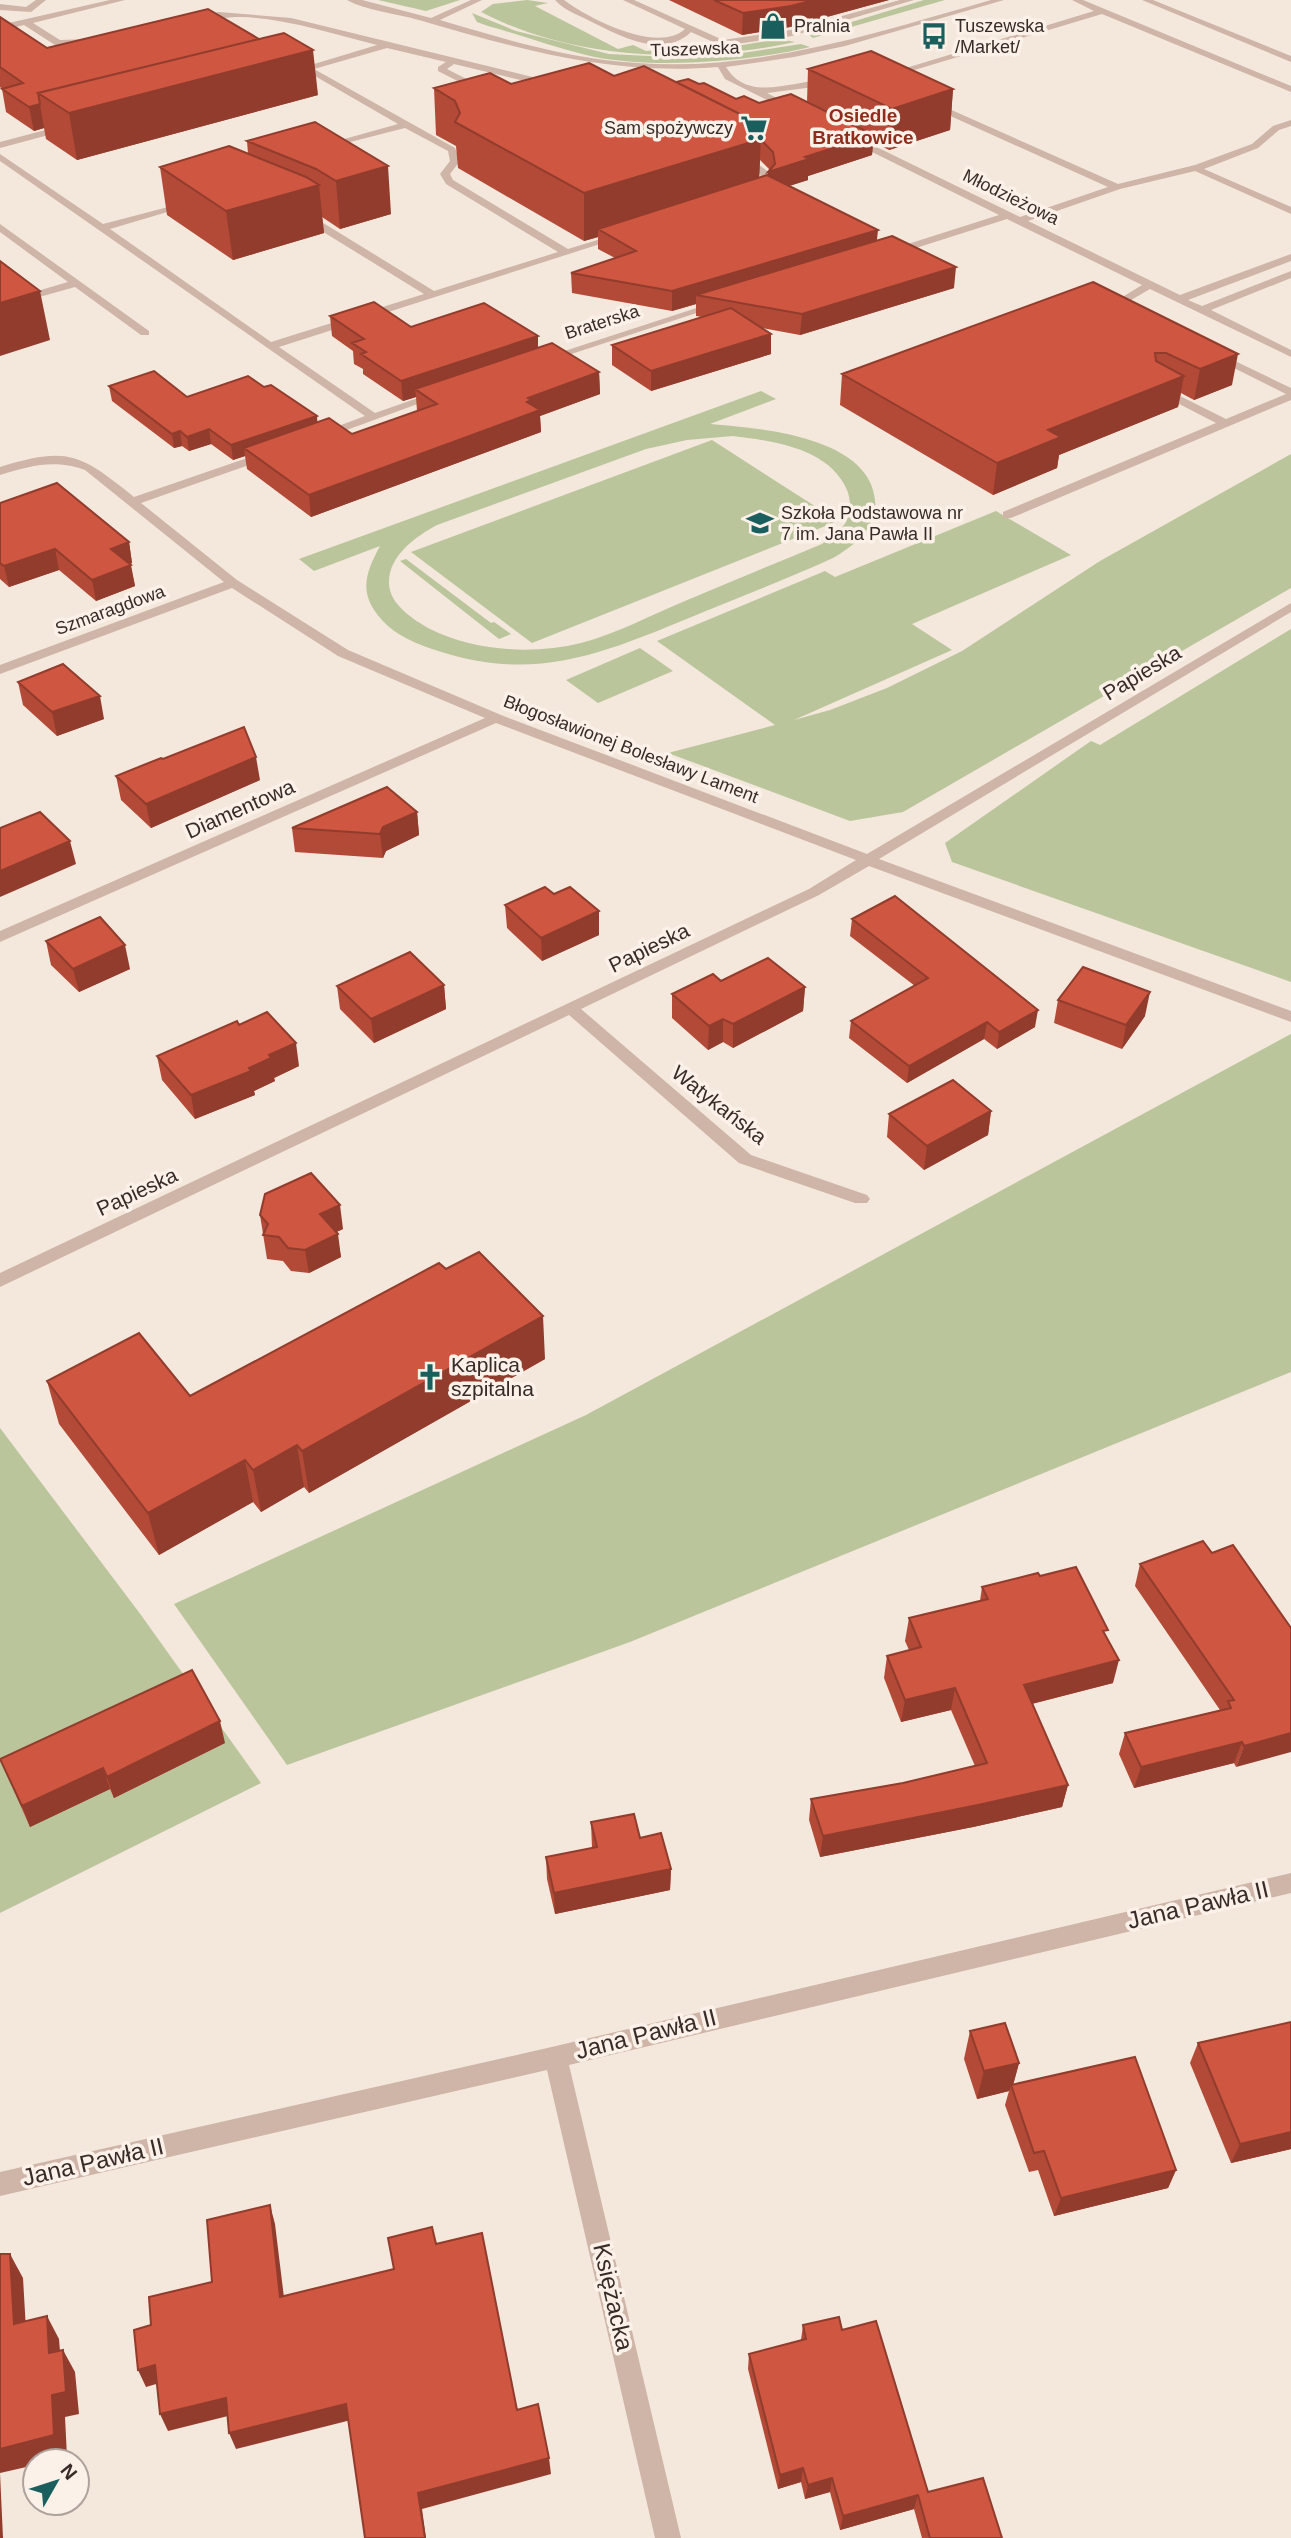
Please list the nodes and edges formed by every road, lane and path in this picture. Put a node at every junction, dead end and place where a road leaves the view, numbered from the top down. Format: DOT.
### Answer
graph roads {
  1 [pos="19,0"];
  2 [pos="42,0"];
  3 [pos="121,0"];
  4 [pos="351,0"];
  5 [pos="478,0"];
  6 [pos="559,0"];
  7 [pos="626,0"];
  8 [pos="910,0"];
  9 [pos="1000,0"];
  10 [pos="1076,0"];
  11 [pos="1146,0"];
  12 [pos="983,2"];
  13 [pos="2,7"];
  14 [pos="28,10"];
  15 [pos="1102,11"];
  16 [pos="40,18"];
  17 [pos="178,20"];
  18 [pos="431,21"];
  19 [pos="25,22"];
  20 [pos="0,28"];
  21 [pos="689,30"];
  22 [pos="93,41"];
  23 [pos="387,45"];
  24 [pos="1291,59"];
  25 [pos="451,62"];
  26 [pos="628,65"];
  27 [pos="720,65"];
  28 [pos="619,75"];
  29 [pos="840,81"];
  30 [pos="892,85"];
  31 [pos="564,87"];
  32 [pos="1291,89"];
  33 [pos="758,92"];
  34 [pos="490,95"];
  35 [pos="917,97"];
  36 [pos="802,114"];
  37 [pos="1291,123"];
  38 [pos="407,124"];
  39 [pos="74,126"];
  40 [pos="847,136"];
  41 [pos="0,145"];
  42 [pos="319,149"];
  43 [pos="730,150"];
  44 [pos="0,157"];
  45 [pos="1195,168"];
  46 [pos="1118,187"];
  47 [pos="199,196"];
  48 [pos="746,196"];
  49 [pos="291,210"];
  50 [pos="1291,211"];
  51 [pos="1008,215"];
  52 [pos="1019,221"];
  53 [pos="0,227"];
  54 [pos="102,228"];
  55 [pos="631,232"];
  56 [pos="567,253"];
  57 [pos="882,256"];
  58 [pos="1291,257"];
  59 [pos="1291,274"];
  60 [pos="76,282"];
  61 [pos="1150,285"];
  62 [pos="433,295"];
  63 [pos="1180,299"];
  64 [pos="731,300"];
  65 [pos="0,305"];
  66 [pos="1202,310"];
  67 [pos="1145,319"];
  68 [pos="145,333"];
  69 [pos="270,346"];
  70 [pos="1205,349"];
  71 [pos="1291,354"];
  72 [pos="540,360"];
  73 [pos="1156,388"];
  74 [pos="451,390"];
  75 [pos="1291,394"];
  76 [pos="374,417"];
  77 [pos="1226,424"];
  78 [pos="315,438"];
  79 [pos="279,451"];
  80 [pos="0,471"];
  81 [pos="133,502"];
  82 [pos="1007,515"];
  83 [pos="233,583"];
  84 [pos="1291,607"];
  85 [pos="0,670"];
  86 [pos="496,718"];
  87 [pos="869,862"];
  88 [pos="0,937"];
  89 [pos="571,1009"];
  90 [pos="1291,1017"];
  91 [pos="861,1199"];
  92 [pos="0,1281"];
  93 [pos="1291,1883"];
  94 [pos="556,2057"];
  95 [pos="0,2184"];
  96 [pos="668,2538"];
  1 -- 14 [label="street"];
  2 -- 14 [label="street"];
  3 -- 16 [label="street"];
  4 -- 18 [label="street, Tuszewska"];
  5 -- 18 [label="street"];
  6 -- 21 [label="street"];
  7 -- 21 [label="street"];
  8 -- 21 [label="street"];
  9 -- 12 [label="street, Tuszewska"];
  10 -- 15 [label="street"];
  11 -- 24 [label="street"];
  12 -- 27 [label="street, Tuszewska"];
  13 -- 14 [label="street"];
  14 -- 16 [label="street"];
  15 -- 30 [label="street"];
  15 -- 32 [label="street"];
  16 -- 19 [label="street"];
  17 -- 23 [label="street"];
  18 -- 26 [label="street, Tuszewska"];
  19 -- 20 [label="street"];
  19 -- 22 [label="street"];
  23 -- 25 [label="street"];
  23 -- 38 [label="street"];
  25 -- 31 [label="street"];
  25 -- 34 [label="street"];
  26 -- 27 [label="street, Tuszewska"];
  26 -- 28 [label="street"];
  27 -- 33 [label="street"];
  29 -- 33 [label="street"];
  33 -- 36 [label="street"];
  35 -- 46 [label="street"];
  37 -- 45 [label="street"];
  38 -- 42 [label="street"];
  38 -- 56 [label="street"];
  39 -- 41 [label="street"];
  40 -- 51 [label="street, Młodzieżowa"];
  43 -- 48 [label="street"];
  44 -- 54 [label="street"];
  45 -- 46 [label="street"];
  45 -- 50 [label="street"];
  46 -- 52 [label="street"];
  47 -- 54 [label="street"];
  49 -- 62 [label="street"];
  51 -- 52 [label="street, Młodzieżowa"];
  51 -- 57 [label="street"];
  52 -- 61 [label="street, Młodzieżowa"];
  53 -- 60 [label="street"];
  54 -- 69 [label="street"];
  55 -- 56 [label="street"];
  56 -- 62 [label="street"];
  58 -- 63 [label="street"];
  59 -- 66 [label="street"];
  60 -- 65 [label="street"];
  60 -- 68 [label="street"];
  61 -- 63 [label="street, Młodzieżowa"];
  61 -- 67 [label="street"];
  62 -- 69 [label="street"];
  63 -- 66 [label="street, Młodzieżowa"];
  64 -- 72 [label="street, Braterska"];
  66 -- 71 [label="street, Młodzieżowa"];
  69 -- 76 [label="street"];
  70 -- 75 [label="street"];
  73 -- 77 [label="street"];
  74 -- 76 [label="street"];
  75 -- 77 [label="street"];
  76 -- 78 [label="street"];
  77 -- 82 [label="street"];
  79 -- 81 [label="street"];
  80 -- 81 [label="street, Błogosławionej Bolesławy Lament"];
  81 -- 83 [label="street, Błogosławionej Bolesławy Lament"];
  83 -- 85 [label="street, Szmaragdowa"];
  83 -- 86 [label="street, Błogosławionej Bolesławy Lament"];
  84 -- 87 [label="street, Papieska"];
  86 -- 87 [label="street, Błogosławionej Bolesławy Lament"];
  86 -- 88 [label="street, Diamentowa"];
  87 -- 89 [label="street, Papieska"];
  87 -- 90 [label="street, Błogosławionej Bolesławy Lament"];
  89 -- 91 [label="street, Watykańska"];
  89 -- 92 [label="street, Papieska"];
  93 -- 94 [label="street, Jana Pawła II"];
  94 -- 95 [label="street, Jana Pawła II"];
  94 -- 96 [label="street, Księżacka"];
}
